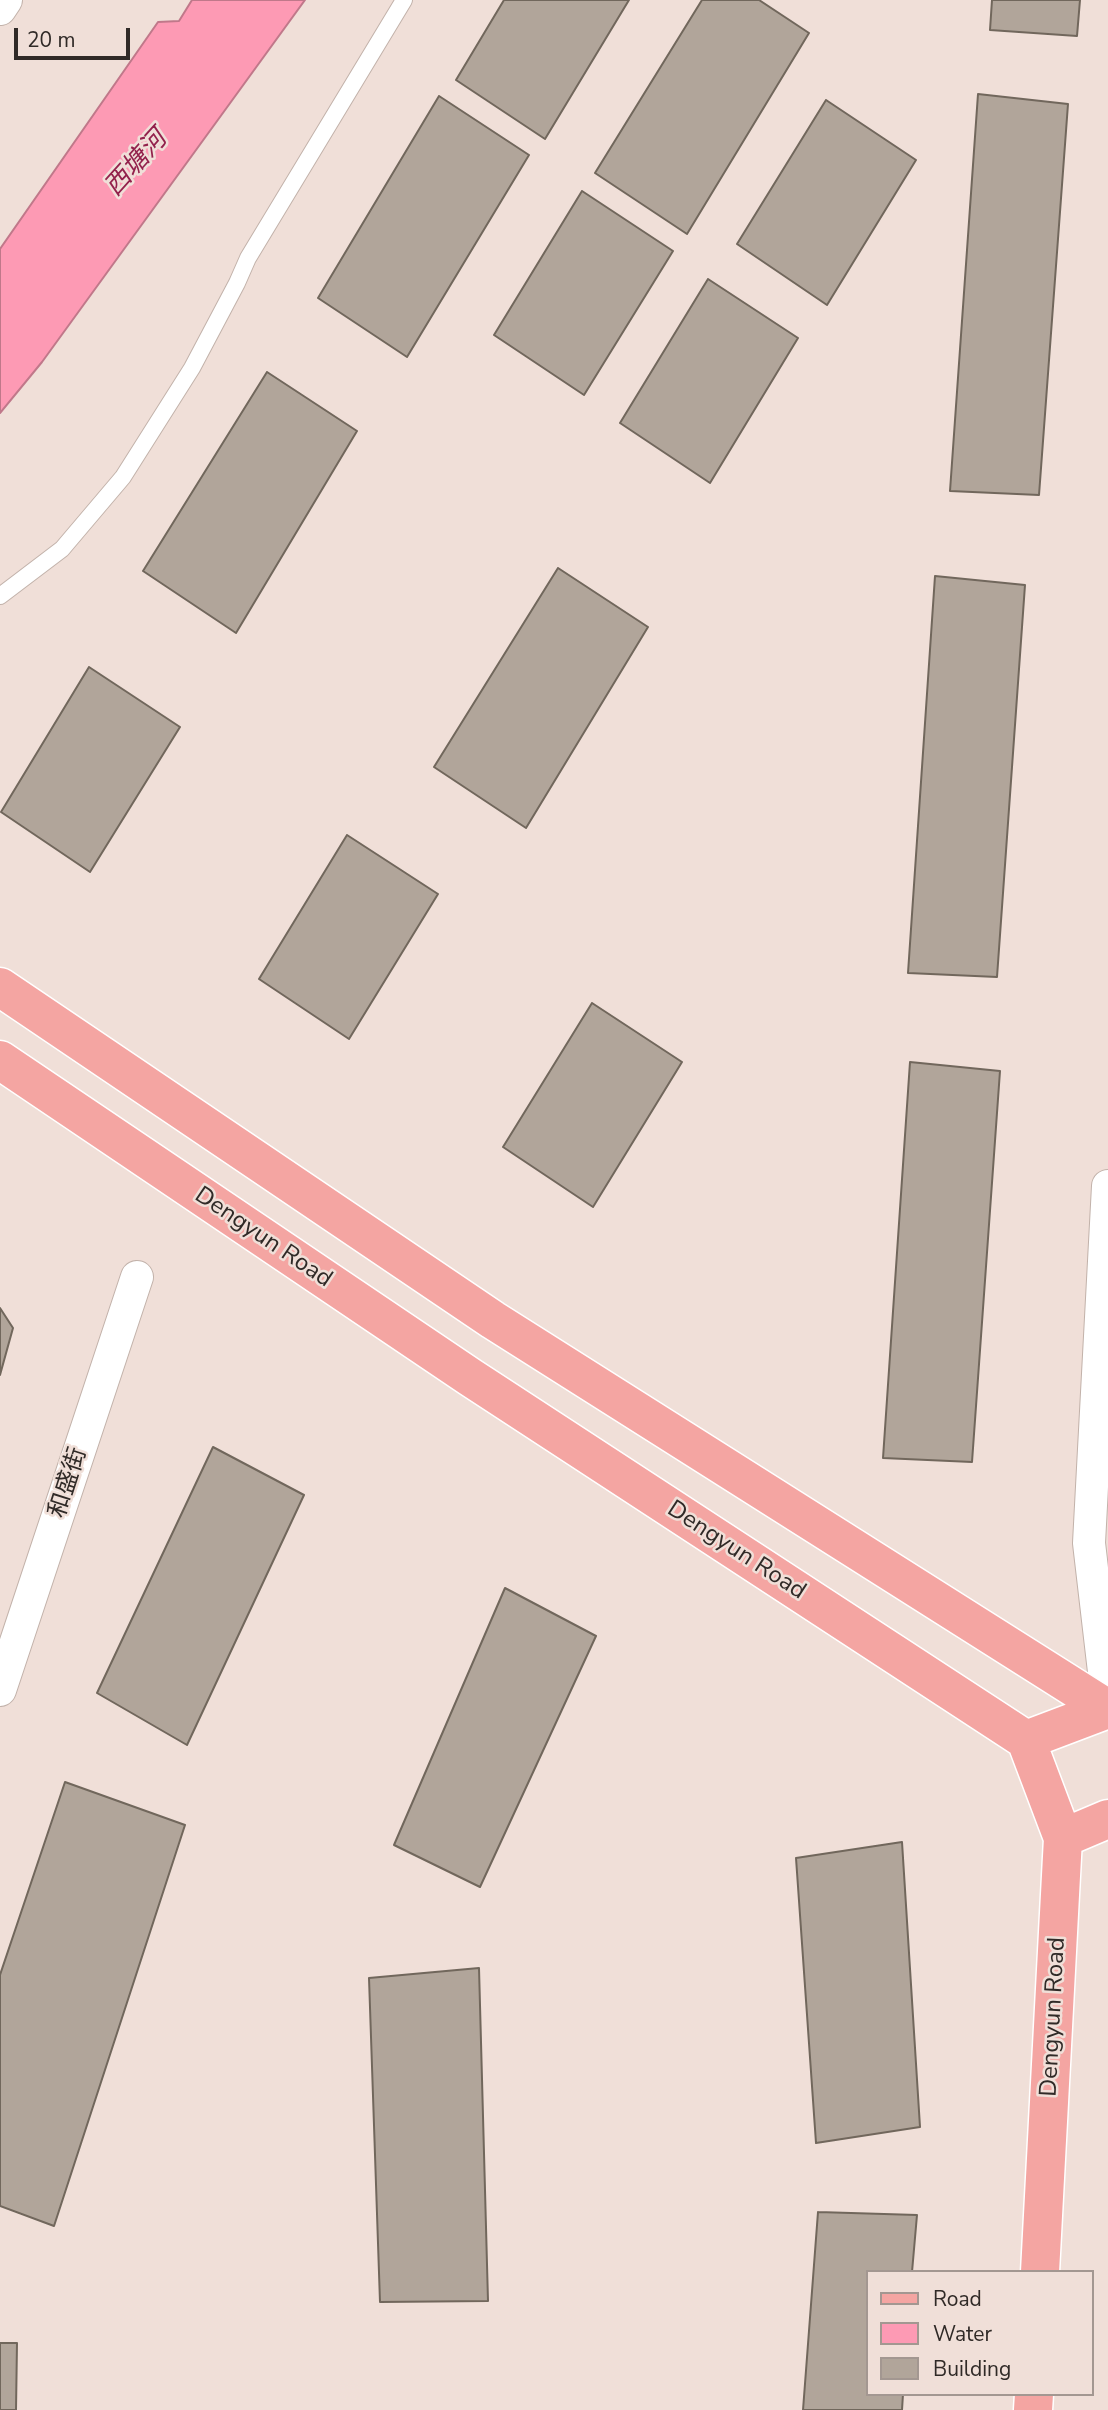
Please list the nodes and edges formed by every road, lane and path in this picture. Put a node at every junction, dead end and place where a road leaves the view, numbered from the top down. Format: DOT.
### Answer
graph roads {
  1 [pos="6,0"];
  2 [pos="404,0"];
  3 [pos="0,9"];
  4 [pos="0,596"];
  5 [pos="0,987"];
  6 [pos="0,1060"];
  7 [pos="1108,1186"];
  8 [pos="138,1277"];
  9 [pos="0,1690"];
  10 [pos="1108,1708"];
  11 [pos="1026,1740"];
  12 [pos="1108,1819"];
  13 [pos="1063,1838"];
  14 [pos="1040,2270"];
  1 -- 3 [label="street"];
  2 -- 4 [label="lane"];
  5 -- 10 [label="main road"];
  6 -- 11 [label="main road, Dengyun Road"];
  7 -- 10 [label="street"];
  8 -- 9 [label="street, 和盛街"];
  10 -- 11 [label="main road"];
  11 -- 13 [label="main road, Dengyun Road"];
  12 -- 13 [label="main road"];
  13 -- 14 [label="main road, Dengyun Road"];
}
